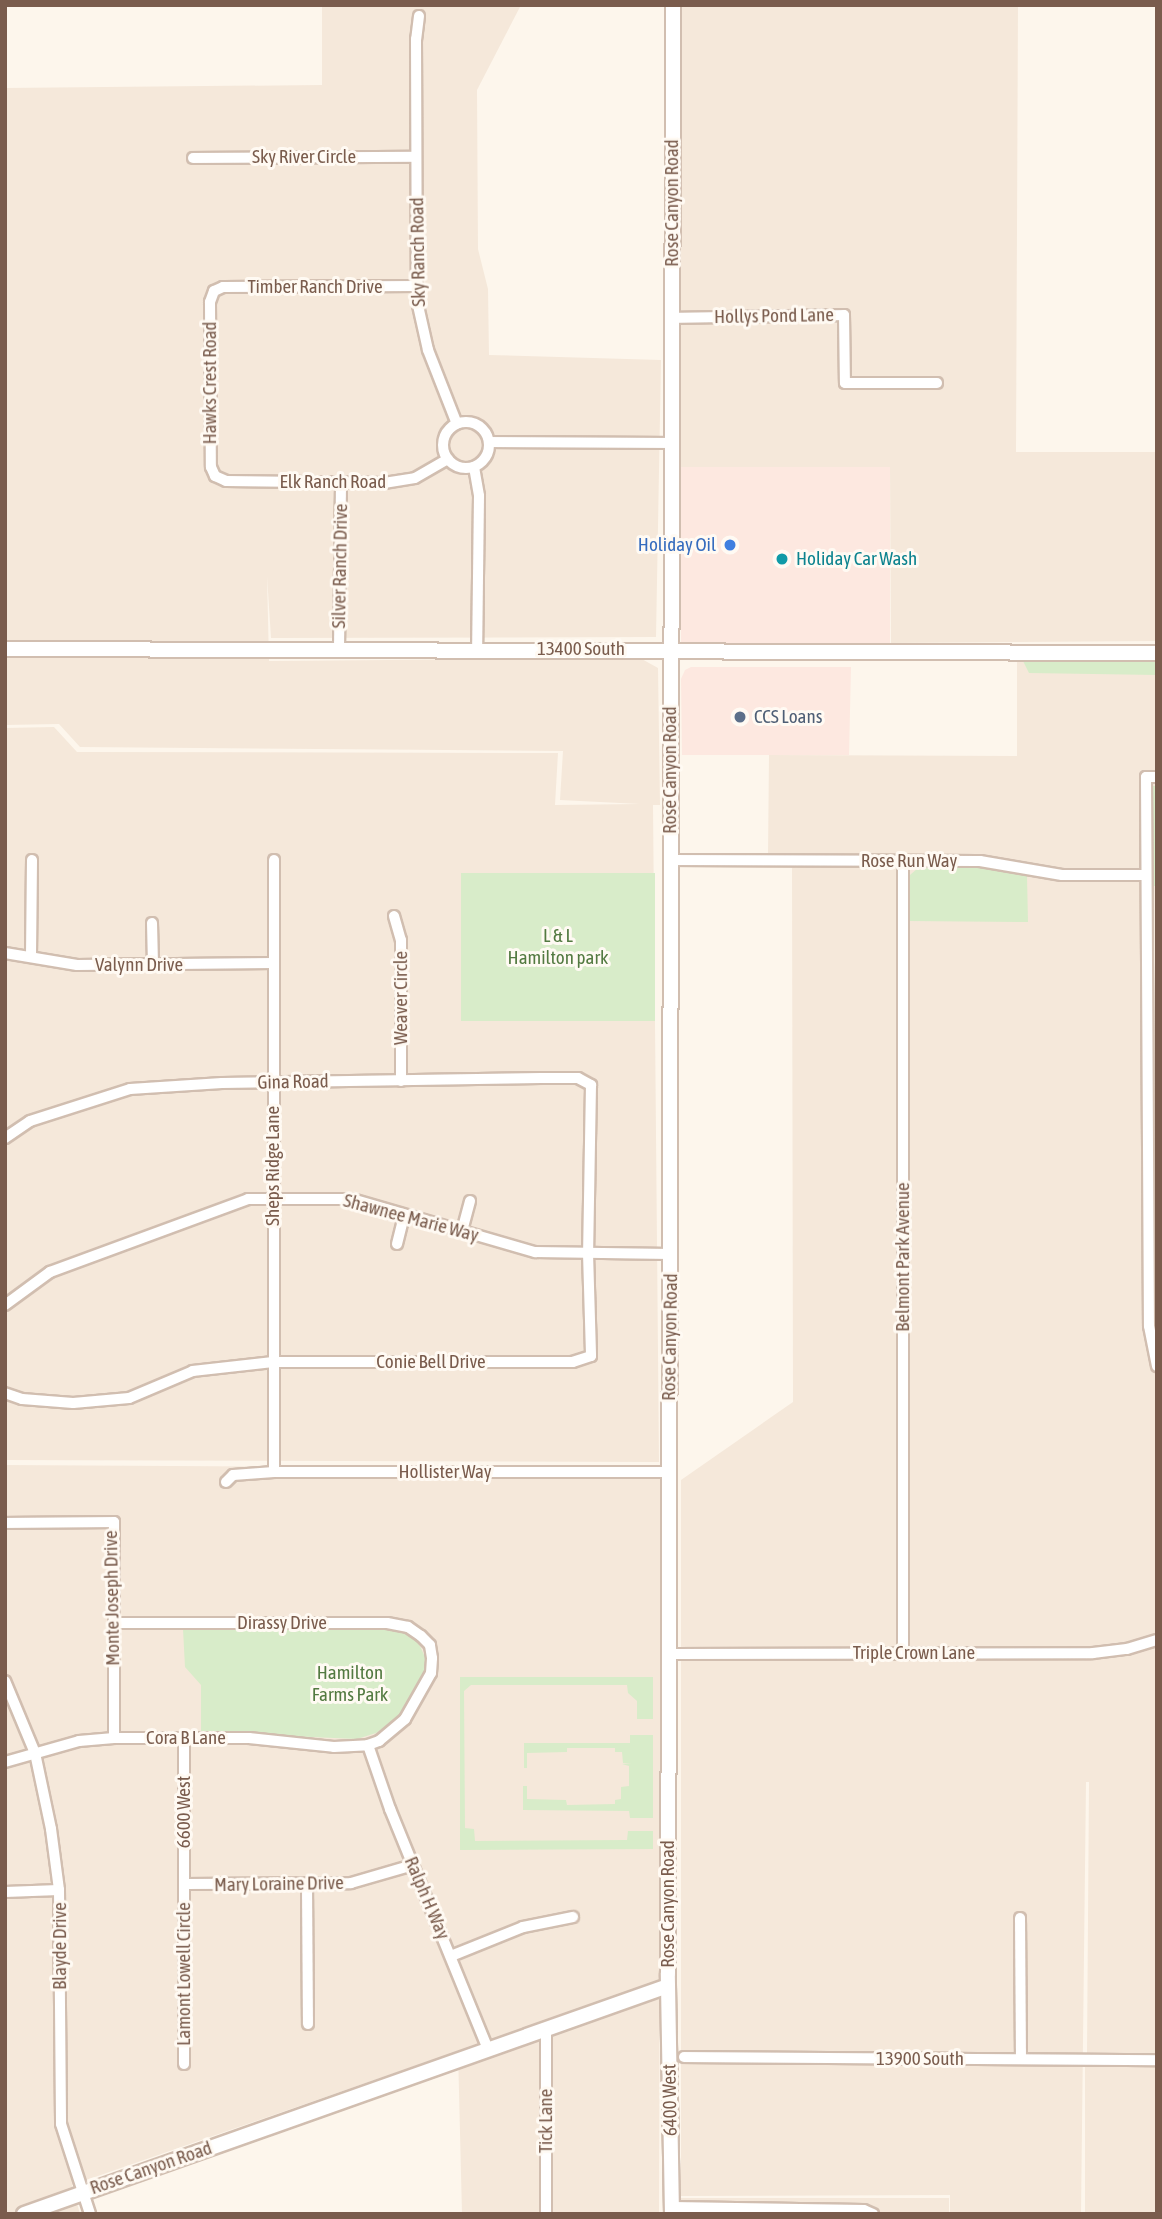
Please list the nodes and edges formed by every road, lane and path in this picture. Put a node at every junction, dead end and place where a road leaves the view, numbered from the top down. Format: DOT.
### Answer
graph roads {
  1 [pos="673,5"];
  2 [pos="419,16"];
  3 [pos="416,157"];
  4 [pos="193,158"];
  5 [pos="417,286"];
  6 [pos="214,291"];
  7 [pos="671,318"];
  8 [pos="937,383"];
  9 [pos="457,424"];
  10 [pos="489,442"];
  11 [pos="670,443"];
  12 [pos="448,459"];
  13 [pos="474,467"];
  14 [pos="215,475"];
  15 [pos="341,482"];
  16 [pos="5,649"];
  17 [pos="339,649"];
  18 [pos="477,649"];
  19 [pos="670,650"];
  20 [pos="1157,653"];
  21 [pos="1151,777"];
  22 [pos="32,860"];
  23 [pos="274,860"];
  24 [pos="670,860"];
  25 [pos="904,861"];
  26 [pos="1146,875"];
  27 [pos="394,916"];
  28 [pos="152,923"];
  29 [pos="5,953"];
  30 [pos="31,956"];
  31 [pos="1152,959"];
  32 [pos="273,963"];
  33 [pos="153,965"];
  34 [pos="401,1081"];
  35 [pos="273,1082"];
  36 [pos="591,1084"];
  37 [pos="5,1138"];
  38 [pos="273,1198"];
  39 [pos="470,1201"];
  40 [pos="404,1215"];
  41 [pos="462,1231"];
  42 [pos="397,1244"];
  43 [pos="588,1253"];
  44 [pos="670,1254"];
  45 [pos="5,1305"];
  46 [pos="274,1362"];
  47 [pos="1157,1366"];
  48 [pos="5,1393"];
  49 [pos="274,1472"];
  50 [pos="668,1472"];
  51 [pos="226,1482"];
  52 [pos="5,1524"];
  53 [pos="114,1623"];
  54 [pos="1157,1640"];
  55 [pos="903,1653"];
  56 [pos="670,1654"];
  57 [pos="5,1681"];
  58 [pos="114,1738"];
  59 [pos="184,1740"];
  60 [pos="368,1745"];
  61 [pos="35,1753"];
  62 [pos="5,1762"];
  63 [pos="413,1865"];
  64 [pos="184,1884"];
  65 [pos="307,1886"];
  66 [pos="60,1890"];
  67 [pos="5,1892"];
  68 [pos="573,1917"];
  69 [pos="1020,1918"];
  70 [pos="452,1956"];
  71 [pos="668,1986"];
  72 [pos="308,2024"];
  73 [pos="546,2028"];
  74 [pos="488,2049"];
  75 [pos="684,2057"];
  76 [pos="1021,2059"];
  77 [pos="1157,2060"];
  78 [pos="184,2064"];
  79 [pos="84,2192"];
  80 [pos="672,2210"];
  81 [pos="24,2214"];
  82 [pos="90,2214"];
  83 [pos="546,2214"];
  84 [pos="873,2214"];
  1 -- 7 [label="street, Rose Canyon Road"];
  2 -- 3 [label="street, Sky Ranch Road"];
  3 -- 4 [label="street, Sky River Circle"];
  3 -- 5 [label="street, Sky Ranch Road"];
  5 -- 6 [label="street, Timber Ranch Drive"];
  5 -- 9 [label="street, Sky Ranch Road"];
  6 -- 14 [label="street, Hawks Crest Road"];
  7 -- 8 [label="street, Hollys Pond Lane"];
  7 -- 11 [label="street, Rose Canyon Road"];
  9 -- 10 [label="street"];
  9 -- 12 [label="street"];
  10 -- 11 [label="street"];
  10 -- 13 [label="street"];
  11 -- 19 [label="street, Rose Canyon Road"];
  12 -- 13 [label="street"];
  12 -- 15 [label="street, Elk Ranch Road"];
  13 -- 18 [label="street"];
  14 -- 15 [label="street, Elk Ranch Road"];
  15 -- 17 [label="street, Silver Ranch Drive"];
  16 -- 17 [label="street, 13400 South"];
  17 -- 18 [label="street, 13400 South"];
  18 -- 19 [label="street, 13400 South"];
  19 -- 20 [label="street, 13400 South"];
  19 -- 24 [label="street, Rose Canyon Road"];
  21 -- 26 [label="street"];
  22 -- 30 [label="street"];
  23 -- 32 [label="street, Sheps Ridge Lane"];
  24 -- 25 [label="street, Rose Run Way"];
  24 -- 44 [label="street, Rose Canyon Road"];
  25 -- 26 [label="street, Rose Run Way"];
  25 -- 55 [label="street, Belmont Park Avenue"];
  26 -- 31 [label="street"];
  27 -- 34 [label="street, Weaver Circle"];
  28 -- 33 [label="street"];
  29 -- 30 [label="street, Valynn Drive"];
  30 -- 33 [label="street, Valynn Drive"];
  31 -- 47 [label="street"];
  32 -- 33 [label="street, Valynn Drive"];
  32 -- 35 [label="street, Sheps Ridge Lane"];
  34 -- 35 [label="street, Gina Road"];
  34 -- 36 [label="street, Gina Road"];
  35 -- 37 [label="street, Gina Road"];
  35 -- 38 [label="street, Sheps Ridge Lane"];
  36 -- 43 [label="street, Conie Bell Drive"];
  38 -- 40 [label="street, Shawnee Marie Way"];
  38 -- 45 [label="street, Shawnee Marie Way"];
  38 -- 46 [label="street, Sheps Ridge Lane"];
  39 -- 41 [label="street"];
  40 -- 41 [label="street, Shawnee Marie Way"];
  40 -- 42 [label="street"];
  41 -- 43 [label="street, Shawnee Marie Way"];
  43 -- 44 [label="street, Shawnee Marie Way"];
  43 -- 46 [label="street, Conie Bell Drive"];
  44 -- 50 [label="street, Rose Canyon Road"];
  46 -- 48 [label="street, Conie Bell Drive"];
  46 -- 49 [label="street, Sheps Ridge Lane"];
  49 -- 50 [label="street, Hollister Way"];
  49 -- 51 [label="street, Hollister Way"];
  50 -- 56 [label="street, Rose Canyon Road"];
  52 -- 53 [label="street, Monte Joseph Drive"];
  53 -- 58 [label="street, Monte Joseph Drive"];
  53 -- 60 [label="street, Dirassy Drive"];
  54 -- 55 [label="street, Triple Crown Lane"];
  55 -- 56 [label="street, Triple Crown Lane"];
  56 -- 71 [label="street, Rose Canyon Road"];
  57 -- 61 [label="street, Blayde Drive"];
  58 -- 59 [label="street, Cora B Lane"];
  58 -- 61 [label="street, Cora B Lane"];
  59 -- 60 [label="street, Cora B Lane"];
  59 -- 64 [label="street, 6600 West"];
  60 -- 63 [label="street, Ralph H Way"];
  61 -- 62 [label="street, Cora B Lane"];
  61 -- 66 [label="street, Blayde Drive"];
  63 -- 65 [label="street, Mary Loraine Drive"];
  63 -- 70 [label="street, Ralph H Way"];
  64 -- 65 [label="street, Mary Loraine Drive"];
  64 -- 78 [label="street, Lamont Lowell Circle"];
  65 -- 72 [label="street"];
  66 -- 67 [label="street"];
  66 -- 79 [label="street, Blayde Drive"];
  68 -- 70 [label="street"];
  69 -- 76 [label="street"];
  70 -- 74 [label="street, Ralph H Way"];
  71 -- 73 [label="street, Rose Canyon Road"];
  71 -- 80 [label="street, 6400 West"];
  73 -- 74 [label="street, Rose Canyon Road"];
  73 -- 83 [label="street, Tick Lane"];
  74 -- 79 [label="street, Rose Canyon Road"];
  75 -- 76 [label="street, 13900 South"];
  76 -- 77 [label="street, 13900 South"];
  79 -- 81 [label="street, Rose Canyon Road"];
  79 -- 82 [label="street, Blayde Drive"];
  80 -- 84 [label="street"];
}
